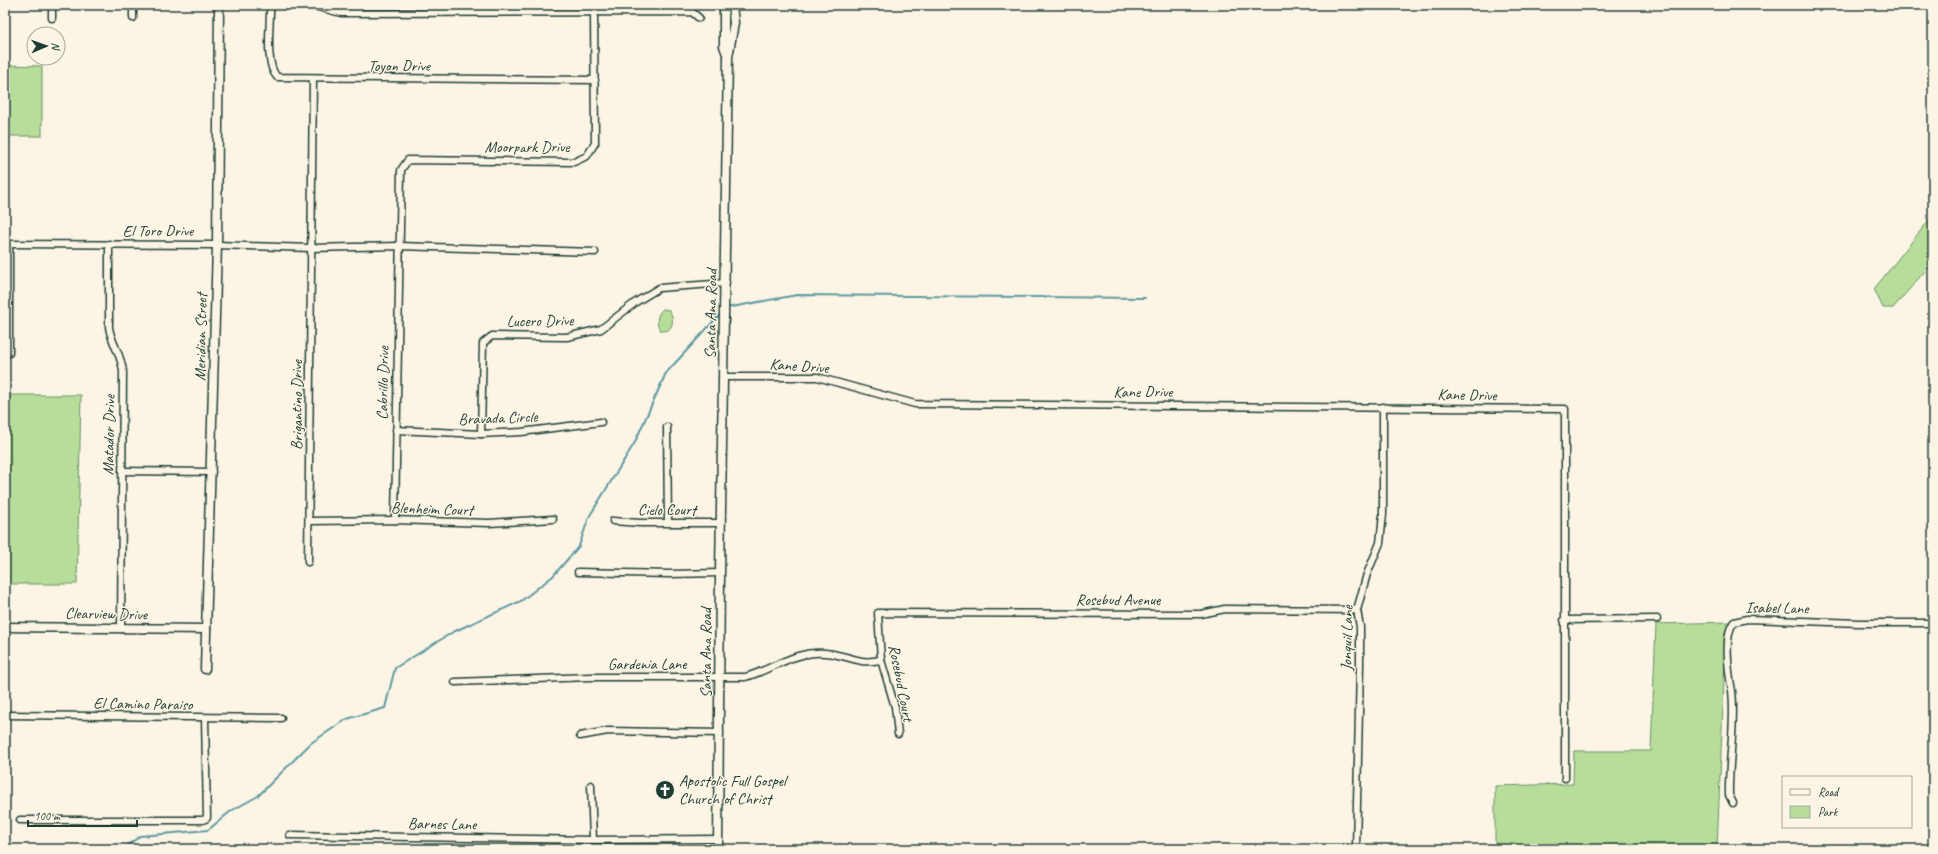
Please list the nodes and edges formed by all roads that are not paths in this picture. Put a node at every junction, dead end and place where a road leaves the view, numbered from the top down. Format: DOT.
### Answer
graph roads {
  1 [pos="52,5"];
  2 [pos="133,5"];
  3 [pos="219,5"];
  4 [pos="272,5"];
  5 [pos="310,5"];
  6 [pos="500,5"];
  7 [pos="724,5"];
  8 [pos="732,5"];
  9 [pos="501,12"];
  10 [pos="594,12"];
  11 [pos="52,18"];
  12 [pos="133,18"];
  13 [pos="699,18"];
  14 [pos="728,57"];
  15 [pos="313,78"];
  16 [pos="595,80"];
  17 [pos="7,244"];
  18 [pos="109,244"];
  19 [pos="217,245"];
  20 [pos="398,246"];
  21 [pos="311,248"];
  22 [pos="595,252"];
  23 [pos="726,283"];
  24 [pos="9,353"];
  25 [pos="724,377"];
  26 [pos="1383,407"];
  27 [pos="601,422"];
  28 [pos="667,427"];
  29 [pos="396,430"];
  30 [pos="481,434"];
  31 [pos="122,471"];
  32 [pos="212,472"];
  33 [pos="553,519"];
  34 [pos="395,520"];
  35 [pos="309,521"];
  36 [pos="613,521"];
  37 [pos="668,522"];
  38 [pos="721,523"];
  39 [pos="308,562"];
  40 [pos="578,572"];
  41 [pos="720,572"];
  42 [pos="1357,610"];
  43 [pos="878,613"];
  44 [pos="1657,619"];
  45 [pos="1564,620"];
  46 [pos="1933,623"];
  47 [pos="5,627"];
  48 [pos="121,629"];
  49 [pos="206,629"];
  50 [pos="881,660"];
  51 [pos="205,669"];
  52 [pos="720,677"];
  53 [pos="455,682"];
  54 [pos="5,716"];
  55 [pos="205,718"];
  56 [pos="281,718"];
  57 [pos="720,733"];
  58 [pos="898,734"];
  59 [pos="580,736"];
  60 [pos="1565,778"];
  61 [pos="591,785"];
  62 [pos="1733,803"];
  63 [pos="20,820"];
  64 [pos="290,835"];
  65 [pos="718,839"];
  66 [pos="593,840"];
  67 [pos="718,849"];
  68 [pos="1356,849"];
  1 -- 11 [label="street"];
  2 -- 12 [label="street"];
  3 -- 19 [label="street, Meridian Street"];
  4 -- 15 [label="street, Toyon Drive"];
  5 -- 9 [label="street"];
  6 -- 9 [label="street"];
  7 -- 14 [label="street, Santa Ana Road"];
  8 -- 14 [label="street, Santa Ana Road"];
  9 -- 10 [label="street"];
  10 -- 13 [label="street"];
  10 -- 16 [label="street, Moorpark Drive"];
  14 -- 23 [label="street, Santa Ana Road"];
  15 -- 16 [label="street, Toyon Drive"];
  15 -- 21 [label="street, Brigantino Drive"];
  16 -- 20 [label="street, Moorpark Drive"];
  17 -- 18 [label="street, El Toro Drive"];
  17 -- 24 [label="street"];
  18 -- 19 [label="street, El Toro Drive"];
  18 -- 31 [label="street, Matador Drive"];
  19 -- 21 [label="street, El Toro Drive"];
  19 -- 32 [label="street, Meridian Street"];
  20 -- 21 [label="street"];
  20 -- 22 [label="street"];
  20 -- 29 [label="street, Cabrillo Drive"];
  21 -- 35 [label="street, Brigantino Drive"];
  23 -- 25 [label="street, Santa Ana Road"];
  23 -- 30 [label="street, Lucero Drive"];
  25 -- 26 [label="street, Kane Drive"];
  25 -- 38 [label="street, Santa Ana Road"];
  26 -- 42 [label="street, Jonquil Lane"];
  26 -- 45 [label="street, Kane Drive"];
  27 -- 30 [label="street, Bravada Circle"];
  28 -- 37 [label="street"];
  29 -- 30 [label="street, Bravada Circle"];
  29 -- 34 [label="street, Cabrillo Drive"];
  31 -- 32 [label="street"];
  31 -- 48 [label="street, Matador Drive"];
  32 -- 49 [label="street, Meridian Street"];
  33 -- 34 [label="street, Blenheim Court"];
  34 -- 35 [label="street, Blenheim Court"];
  35 -- 39 [label="street, Brigantino Drive"];
  36 -- 37 [label="street, Cielo Court"];
  37 -- 38 [label="street, Cielo Court"];
  38 -- 41 [label="street, Santa Ana Road"];
  40 -- 41 [label="street"];
  41 -- 52 [label="street, Santa Ana Road"];
  42 -- 43 [label="street, Rosebud Avenue"];
  42 -- 68 [label="street, Jonquil Lane"];
  43 -- 50 [label="street, Rosebud Court"];
  44 -- 45 [label="street"];
  45 -- 60 [label="street"];
  46 -- 62 [label="street, Isabel Lane"];
  47 -- 48 [label="street, Clearview Drive"];
  48 -- 49 [label="street, Clearview Drive"];
  49 -- 51 [label="street, Meridian Street"];
  50 -- 52 [label="street, Gardenia Lane"];
  50 -- 58 [label="street, Rosebud Court"];
  52 -- 53 [label="street, Gardenia Lane"];
  52 -- 57 [label="street, Santa Ana Road"];
  54 -- 55 [label="street, El Camino Paraiso"];
  55 -- 56 [label="street, El Camino Paraiso"];
  55 -- 63 [label="street"];
  57 -- 59 [label="street"];
  57 -- 65 [label="street, Santa Ana Road"];
  61 -- 66 [label="street"];
  64 -- 66 [label="street, Barnes Lane"];
  65 -- 66 [label="street, Barnes Lane"];
  65 -- 67 [label="street, Santa Ana Road"];
}
